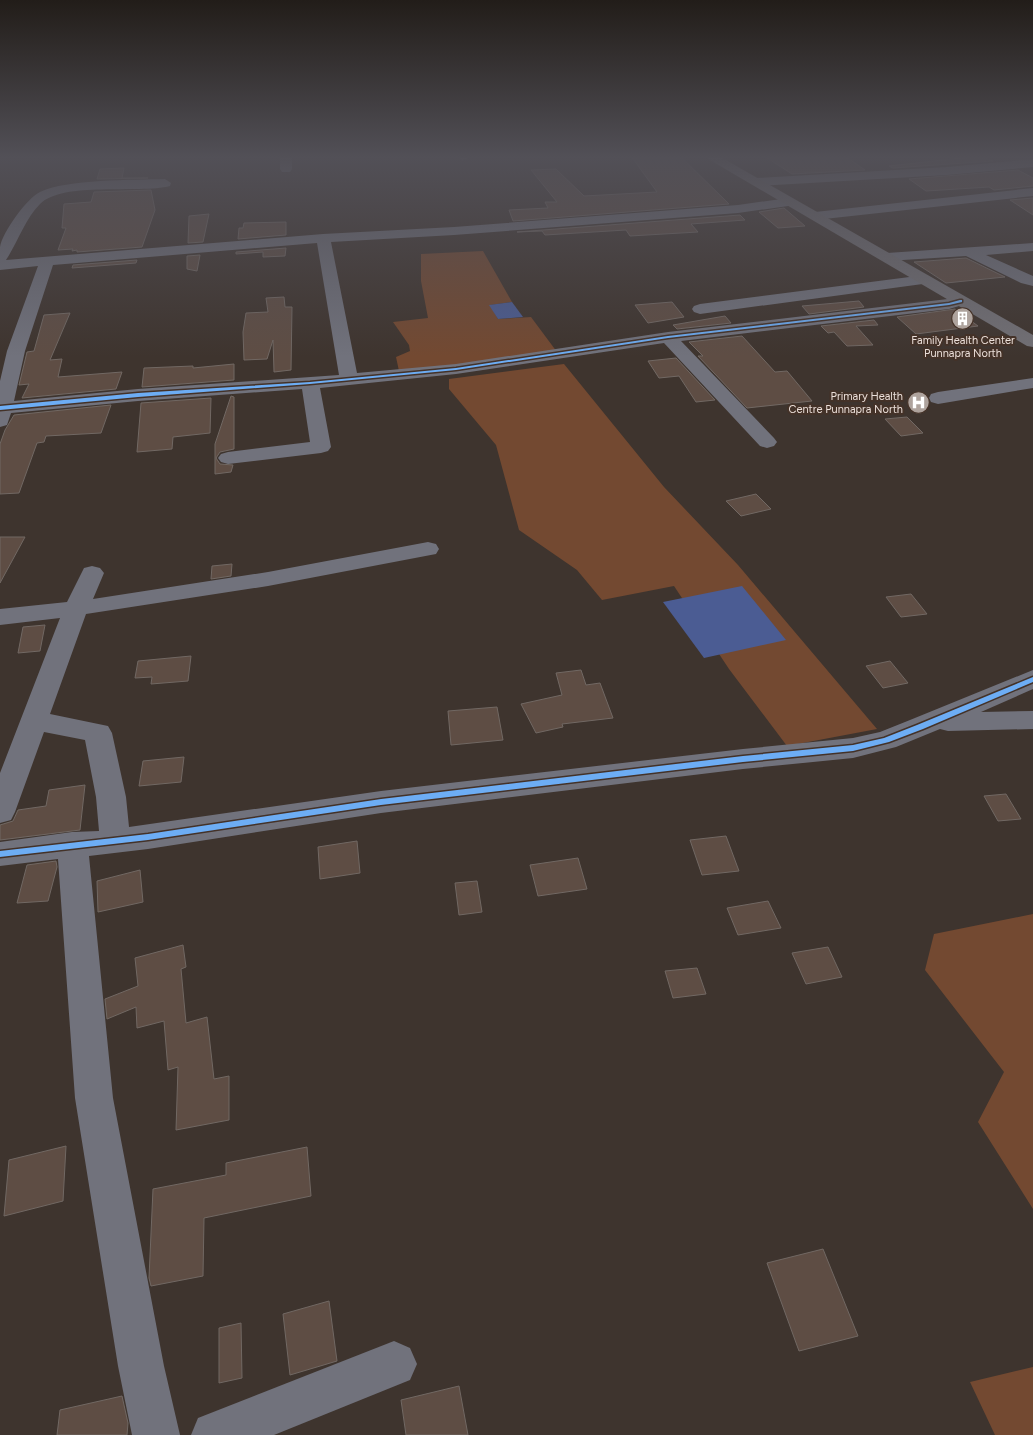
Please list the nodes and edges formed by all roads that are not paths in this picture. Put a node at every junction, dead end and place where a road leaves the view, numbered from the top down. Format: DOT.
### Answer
graph roads {
  1 [pos="20,223"];
  2 [pos="559,223"];
  3 [pos="827,223"];
  4 [pos="323,238"];
  5 [pos="1033,247"];
  6 [pos="968,251"];
  7 [pos="0,258"];
  8 [pos="887,258"];
  9 [pos="47,260"];
  10 [pos="0,265"];
  11 [pos="925,280"];
  12 [pos="1033,281"];
  13 [pos="960,301"];
  14 [pos="700,309"];
  15 [pos="668,337"];
  16 [pos="1033,342"];
  17 [pos="349,378"];
  18 [pos="310,383"];
  19 [pos="1033,383"];
  20 [pos="938,398"];
  21 [pos="2,412"];
  22 [pos="767,442"];
  23 [pos="228,458"];
  24 [pos="428,549"];
  25 [pos="92,573"];
  26 [pos="76,609"];
  27 [pos="0,617"];
  28 [pos="1033,679"];
  29 [pos="34,720"];
  30 [pos="1033,720"];
  31 [pos="934,722"];
  32 [pos="0,812"];
  33 [pos="115,840"];
  34 [pos="72,844"];
  35 [pos="0,854"];
  36 [pos="394,1364"];
  37 [pos="156,1435"];
  38 [pos="215,1435"];
  1 -- 7 [label="street"];
  2 -- 4 [label="street"];
  3 -- 8 [label="main road"];
  4 -- 9 [label="street"];
  4 -- 17 [label="street"];
  5 -- 6 [label="street"];
  6 -- 8 [label="street"];
  6 -- 12 [label="street"];
  8 -- 11 [label="main road"];
  9 -- 10 [label="street"];
  9 -- 21 [label="street"];
  11 -- 13 [label="main road"];
  11 -- 14 [label="street"];
  13 -- 15 [label="street"];
  13 -- 16 [label="main road"];
  15 -- 17 [label="street"];
  15 -- 22 [label="street"];
  17 -- 18 [label="street"];
  18 -- 21 [label="street"];
  18 -- 23 [label="street"];
  19 -- 20 [label="street"];
  24 -- 26 [label="street"];
  25 -- 26 [label="street"];
  26 -- 27 [label="street"];
  26 -- 29 [label="street"];
  28 -- 31 [label="street"];
  29 -- 32 [label="street"];
  29 -- 33 [label="street"];
  30 -- 31 [label="street"];
  31 -- 33 [label="street"];
  33 -- 34 [label="street"];
  34 -- 35 [label="street"];
  34 -- 37 [label="street"];
  36 -- 38 [label="street"];
}
